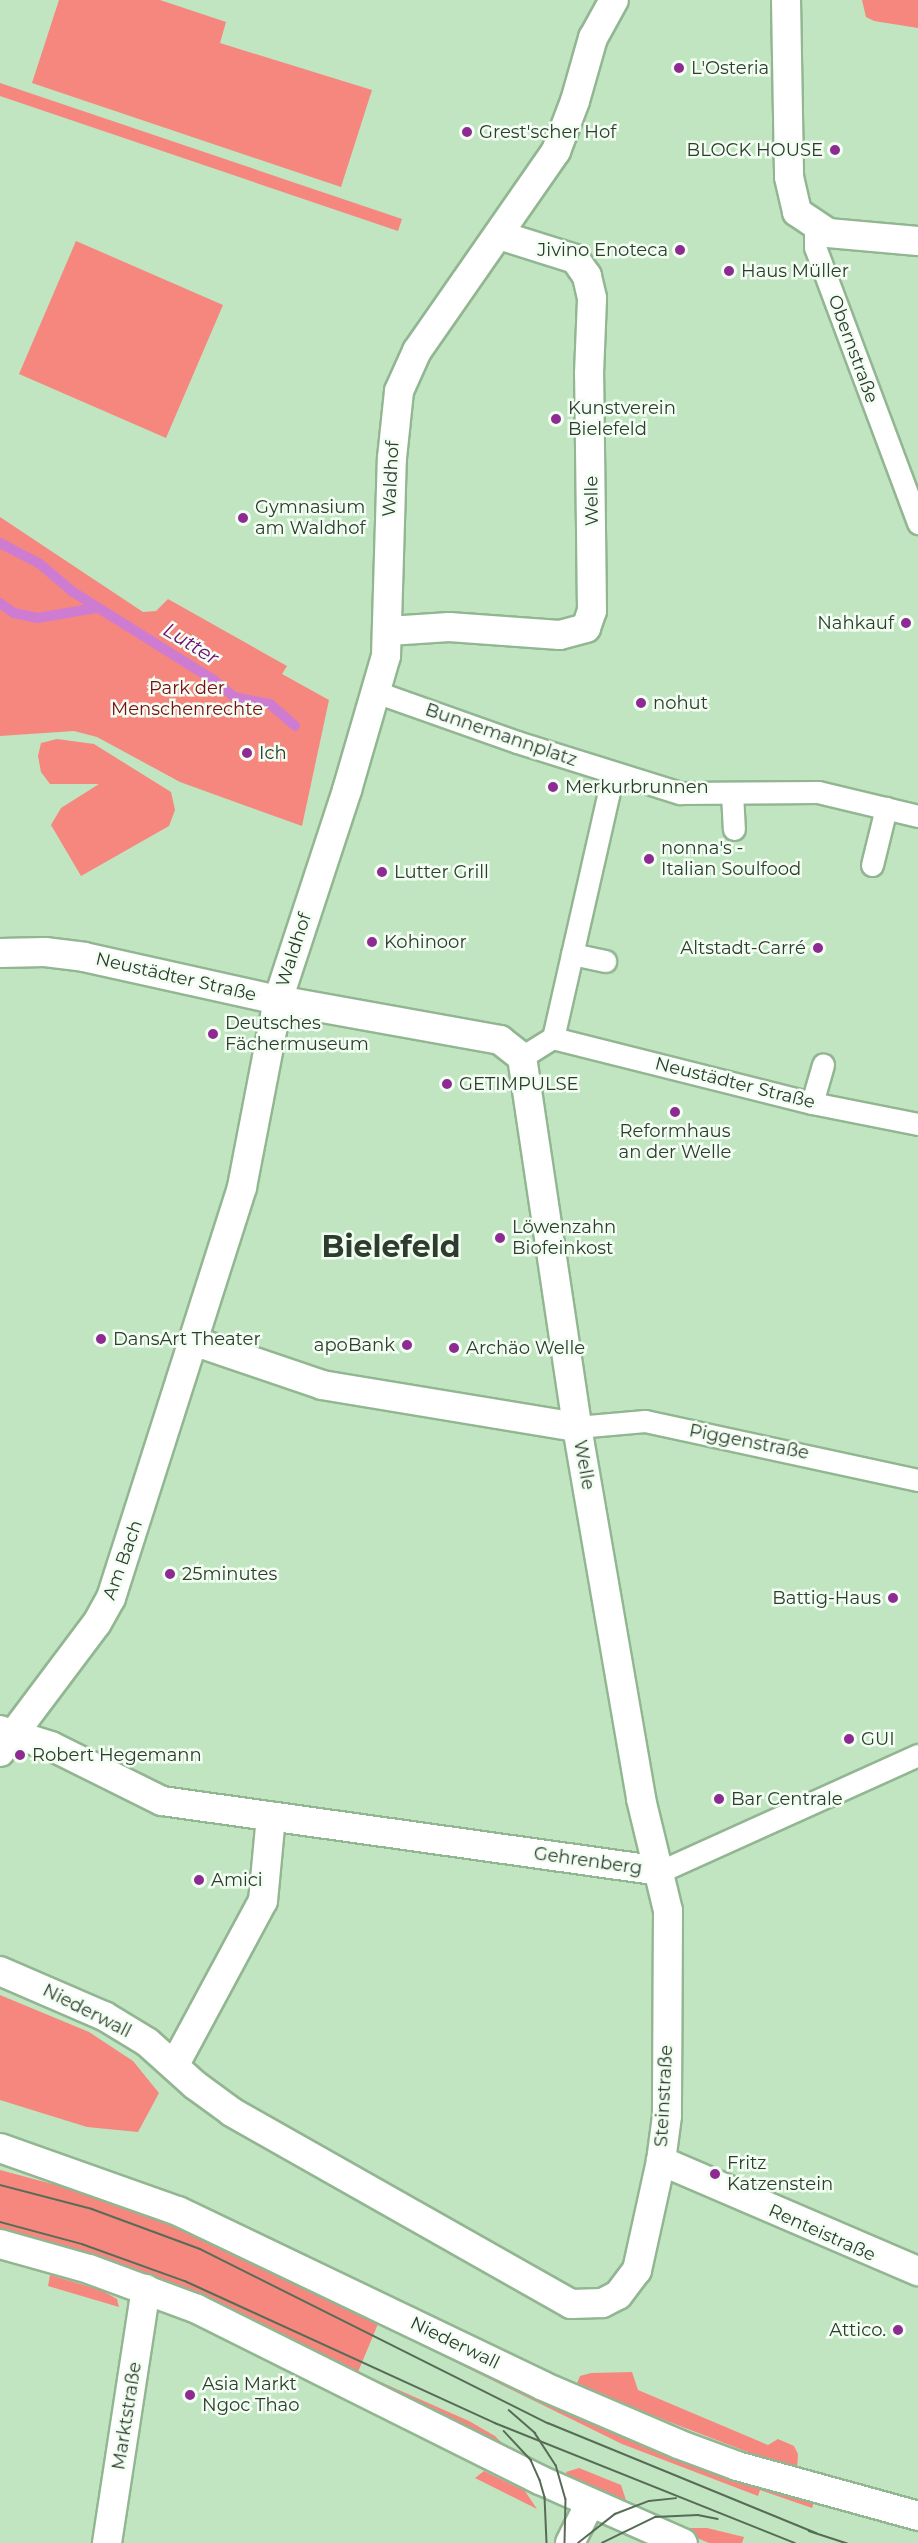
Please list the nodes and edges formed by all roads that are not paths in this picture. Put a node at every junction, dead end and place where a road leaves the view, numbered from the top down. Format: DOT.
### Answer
graph roads {
  1 [pos="614,0"];
  2 [pos="786,0"];
  3 [pos="815,227"];
  4 [pos="499,235"];
  5 [pos="918,241"];
  6 [pos="918,523"];
  7 [pos="389,631"];
  8 [pos="376,693"];
  9 [pos="613,773"];
  10 [pos="732,793"];
  11 [pos="886,808"];
  12 [pos="918,816"];
  13 [pos="734,829"];
  14 [pos="872,865"];
  15 [pos="0,953"];
  16 [pos="572,954"];
  17 [pos="605,962"];
  18 [pos="278,1000"];
  19 [pos="553,1038"];
  20 [pos="522,1057"];
  21 [pos="823,1065"];
  22 [pos="813,1103"];
  23 [pos="918,1124"];
  24 [pos="193,1341"];
  25 [pos="577,1427"];
  26 [pos="918,1480"];
  27 [pos="4,1739"];
  28 [pos="918,1755"];
  29 [pos="271,1816"];
  30 [pos="661,1871"];
  31 [pos="0,1971"];
  32 [pos="174,2066"];
  33 [pos="0,2148"];
  34 [pos="661,2161"];
  35 [pos="0,2244"];
  36 [pos="918,2271"];
  37 [pos="146,2289"];
  38 [pos="602,2303"];
  39 [pos="590,2503"];
  40 [pos="918,2516"];
  41 [pos="107,2543"];
  42 [pos="570,2543"];
  43 [pos="683,2543"];
  1 -- 4 [label="street, Waldhof"];
  2 -- 3 [label="street"];
  3 -- 5 [label="street"];
  3 -- 6 [label="street, Obernstraße"];
  4 -- 7 [label="street, Waldhof"];
  4 -- 7 [label="street, Welle"];
  7 -- 8 [label="street, Waldhof"];
  8 -- 9 [label="street, Bunnemannplatz"];
  8 -- 18 [label="street, Waldhof"];
  9 -- 10 [label="street, Bunnemannplatz"];
  9 -- 16 [label="street"];
  10 -- 11 [label="street, Bunnemannplatz"];
  10 -- 13 [label="street"];
  11 -- 12 [label="street, Bunnemannplatz"];
  11 -- 14 [label="street"];
  15 -- 18 [label="street, Neustädter Straße"];
  16 -- 17 [label="street"];
  16 -- 19 [label="street"];
  18 -- 20 [label="street, Neustädter Straße"];
  18 -- 24 [label="street, Am Bach"];
  19 -- 20 [label="street"];
  19 -- 22 [label="street, Neustädter Straße"];
  20 -- 25 [label="street, Welle"];
  21 -- 22 [label="street"];
  22 -- 23 [label="street, Neustädter Straße"];
  24 -- 25 [label="street"];
  24 -- 27 [label="street, Am Bach"];
  25 -- 26 [label="street, Piggenstraße"];
  25 -- 30 [label="street, Welle"];
  27 -- 29 [label="street, Gehrenberg"];
  28 -- 30 [label="street, Gehrenberg"];
  29 -- 30 [label="street, Gehrenberg"];
  29 -- 32 [label="street"];
  30 -- 34 [label="street, Steinstraße"];
  31 -- 32 [label="street, Niederwall"];
  32 -- 38 [label="street, Niederwall"];
  33 -- 40 [label="street, Niederwall"];
  34 -- 36 [label="street, Renteistraße"];
  34 -- 38 [label="street, Steinstraße"];
  35 -- 37 [label="street"];
  37 -- 39 [label="street"];
  37 -- 41 [label="street, Marktstraße"];
  39 -- 42 [label="street"];
  39 -- 43 [label="street"];
}
